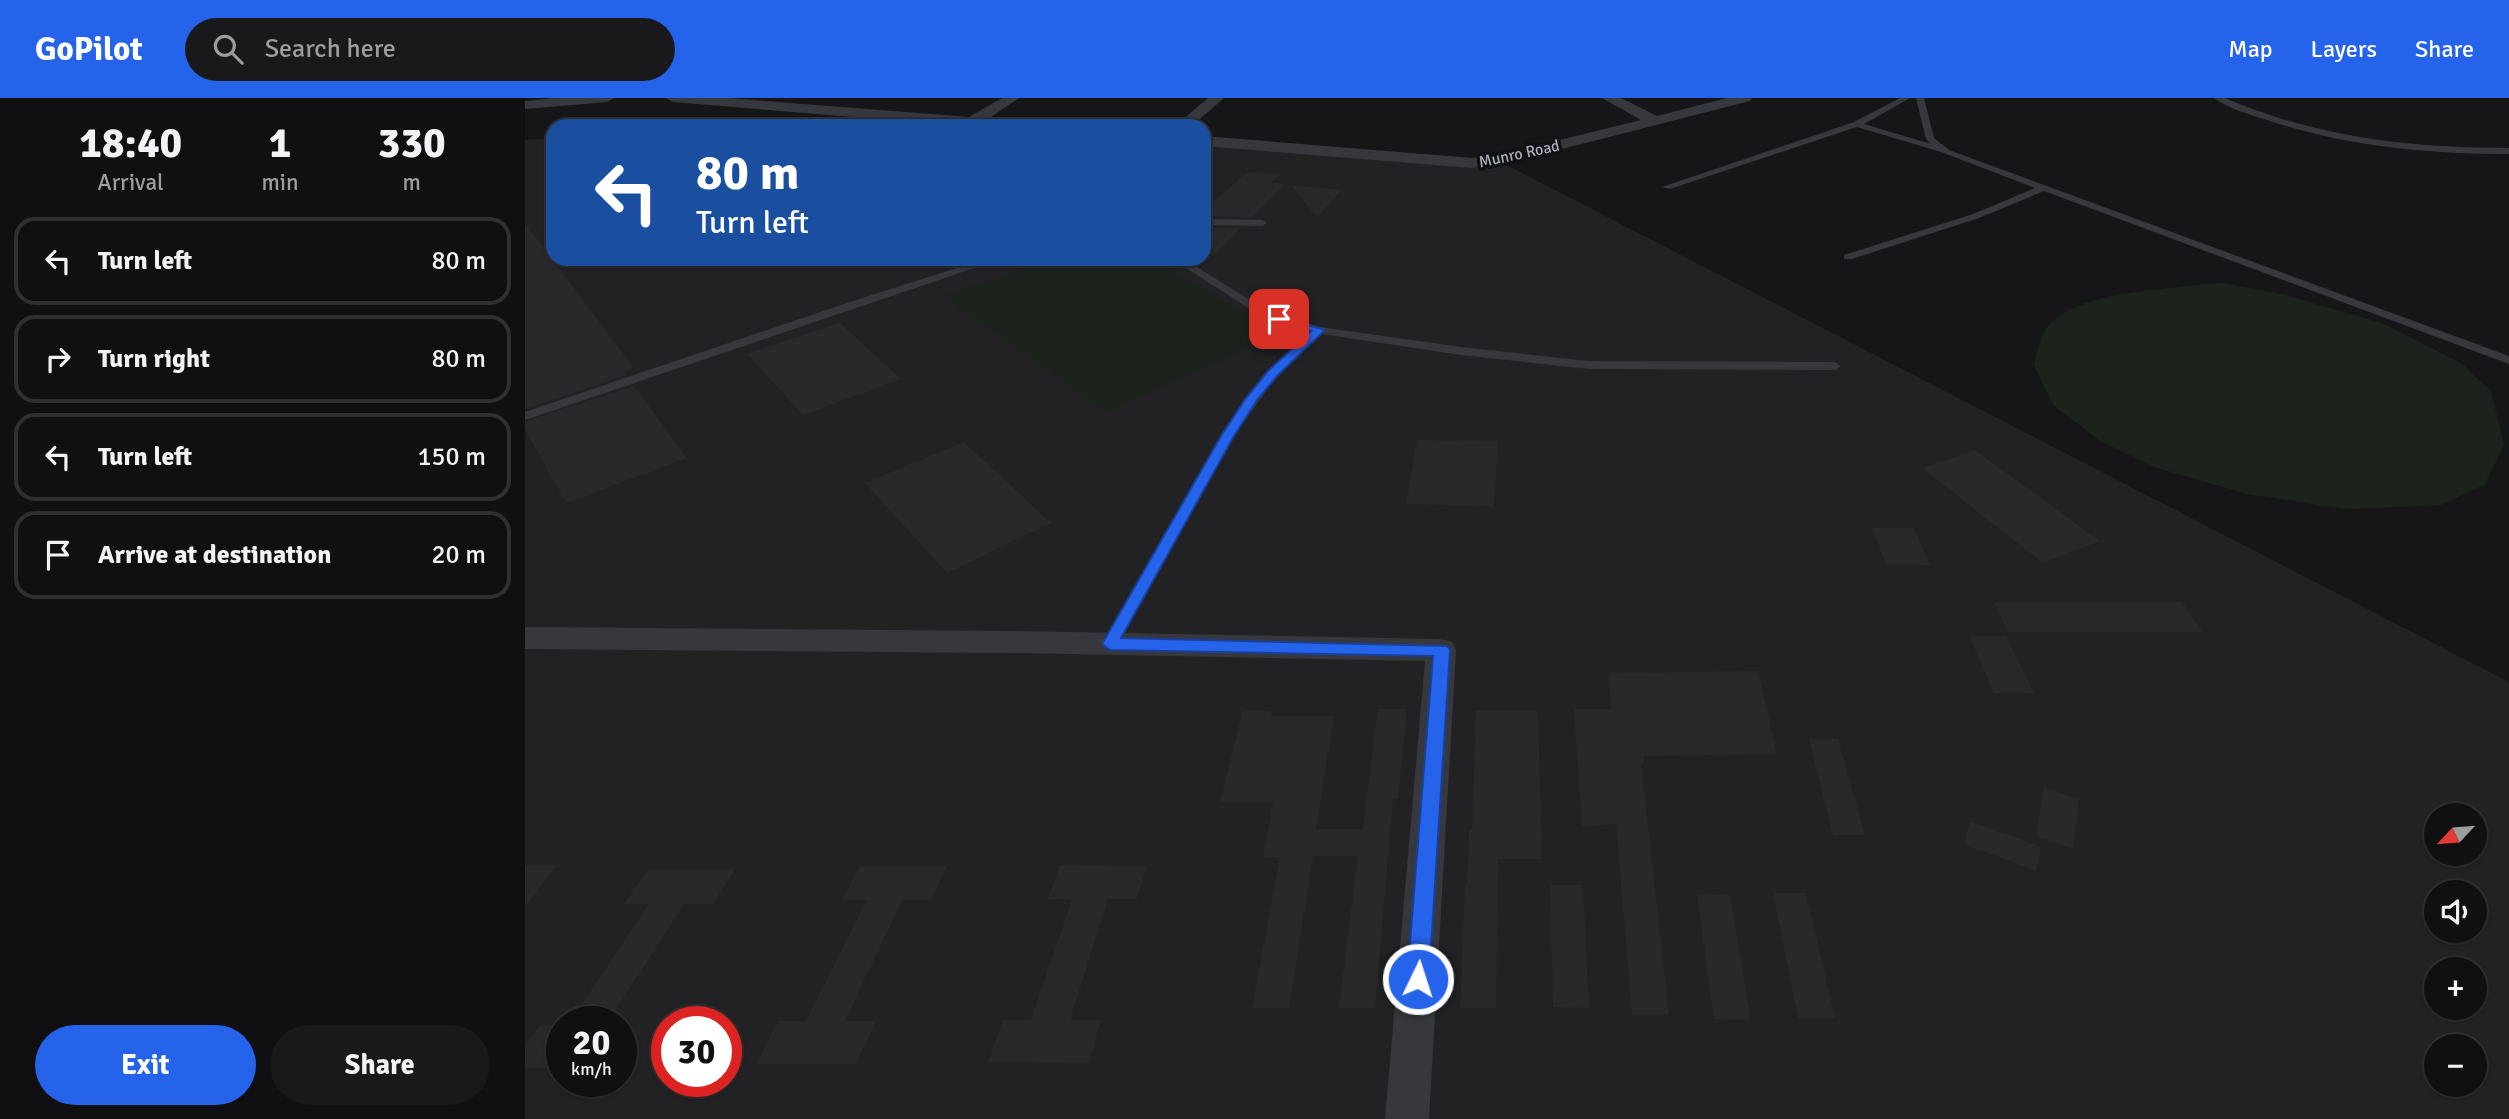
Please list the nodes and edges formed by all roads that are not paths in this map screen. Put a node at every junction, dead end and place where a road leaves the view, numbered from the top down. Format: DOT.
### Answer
graph roads {
  1 [pos="607,98"];
  2 [pos="673,98"];
  3 [pos="813,98"];
  4 [pos="1012,98"];
  5 [pos="1217,98"];
  6 [pos="1609,98"];
  7 [pos="1745,98"];
  8 [pos="1906,98"];
  9 [pos="1920,98"];
  10 [pos="2218,98"];
  11 [pos="525,105"];
  12 [pos="793,108"];
  13 [pos="934,119"];
  14 [pos="977,119"];
  15 [pos="1192,119"];
  16 [pos="1654,120"];
  17 [pos="1857,124"];
  18 [pos="1211,142"];
  19 [pos="2509,151"];
  20 [pos="1946,152"];
  21 [pos="1667,187"];
  22 [pos="2041,189"];
  23 [pos="1211,222"];
  24 [pos="1262,223"];
  25 [pos="1848,257"];
  26 [pos="974,266"];
  27 [pos="1188,266"];
  28 [pos="1319,330"];
  29 [pos="2509,359"];
  30 [pos="1835,366"];
  31 [pos="525,416"];
  32 [pos="525,638"];
  33 [pos="1110,644"];
  34 [pos="1407,1119"];
  1 -- 11 [label="street"];
  2 -- 12 [label="street"];
  3 -- 12 [label="street"];
  4 -- 14 [label="street"];
  5 -- 15 [label="street"];
  6 -- 16 [label="street"];
  7 -- 16 [label="street, Munro Road"];
  8 -- 17 [label="lane"];
  9 -- 20 [label="lane"];
  10 -- 19 [label="lane"];
  12 -- 13 [label="street"];
  16 -- 18 [label="street, Munro Road"];
  17 -- 20 [label="lane"];
  17 -- 21 [label="lane"];
  20 -- 22 [label="lane"];
  22 -- 25 [label="lane"];
  22 -- 29 [label="lane"];
  23 -- 24 [label="lane"];
  26 -- 31 [label="lane"];
  27 -- 28 [label="lane"];
  28 -- 30 [label="lane"];
  28 -- 33 [label="lane"];
  32 -- 33 [label="street"];
  33 -- 34 [label="street"];
}
